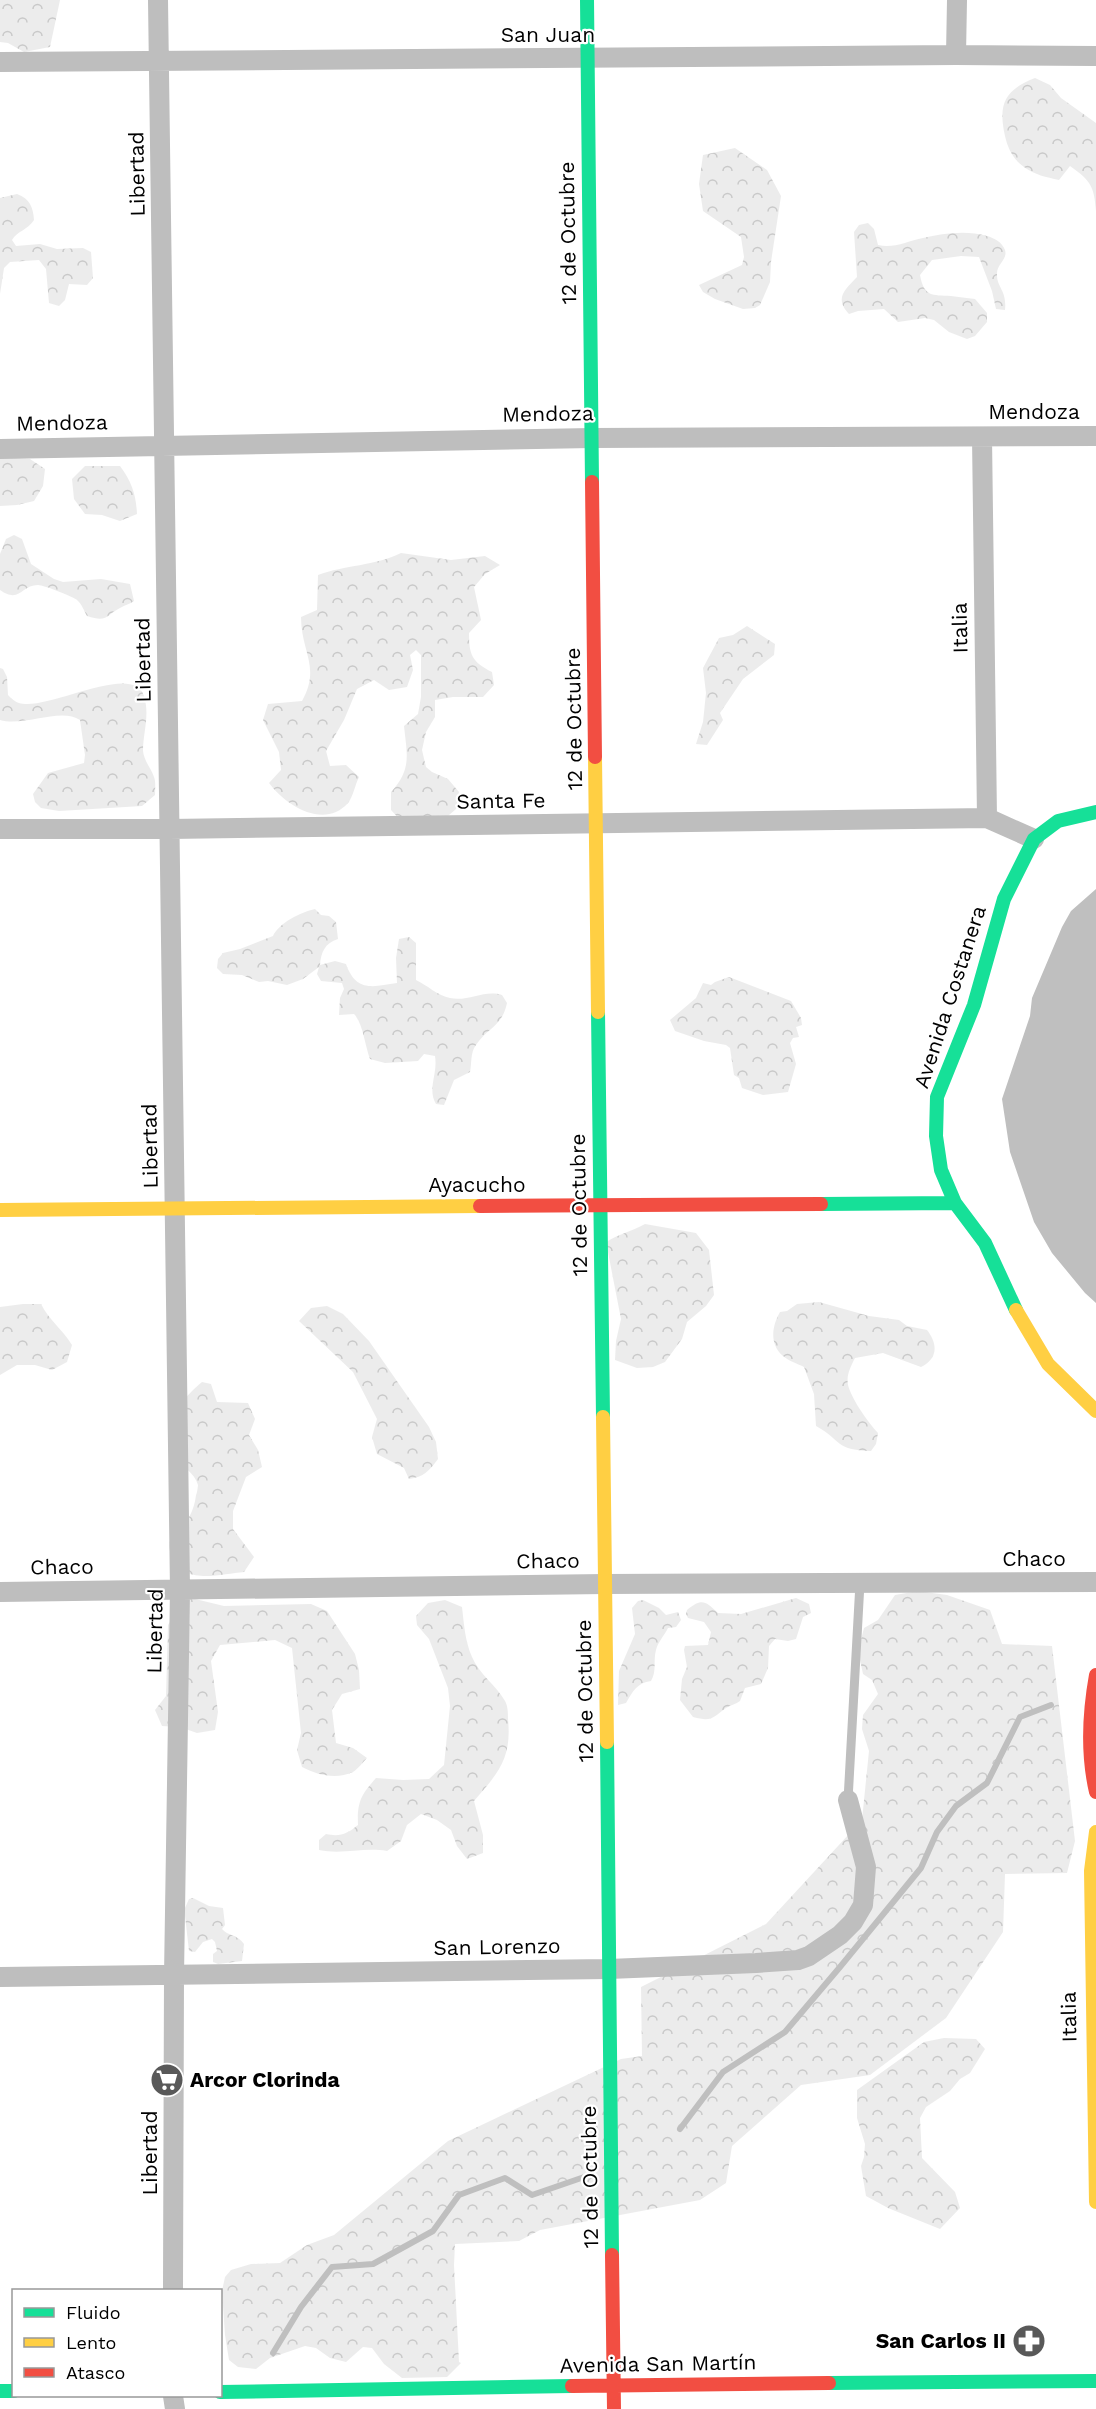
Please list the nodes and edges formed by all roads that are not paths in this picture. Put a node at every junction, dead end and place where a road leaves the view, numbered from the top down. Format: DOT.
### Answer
graph roads {
  1 [pos="158,0"];
  2 [pos="587,0"];
  3 [pos="957,0"];
  4 [pos="956,55"];
  5 [pos="1096,56"];
  6 [pos="587,59"];
  7 [pos="0,62"];
  8 [pos="159,62"];
  9 [pos="1096,436"];
  10 [pos="982,437"];
  11 [pos="592,438"];
  12 [pos="164,445"];
  13 [pos="0,448"];
  14 [pos="1096,812"];
  15 [pos="987,818"];
  16 [pos="596,823"];
  17 [pos="0,829"];
  18 [pos="170,829"];
  19 [pos="1034,839"];
  20 [pos="955,1203"];
  21 [pos="600,1205"];
  22 [pos="175,1207"];
  23 [pos="0,1210"];
  24 [pos="1096,1411"];
  25 [pos="1096,1582"];
  26 [pos="860,1583"];
  27 [pos="605,1584"];
  28 [pos="180,1590"];
  29 [pos="0,1592"];
  30 [pos="1096,1675"];
  31 [pos="1096,1792"];
  32 [pos="848,1800"];
  33 [pos="1096,1832"];
  34 [pos="609,1969"];
  35 [pos="174,1976"];
  36 [pos="0,1977"];
  37 [pos="1096,2202"];
  38 [pos="173,2289"];
  39 [pos="1096,2381"];
  40 [pos="614,2385"];
  41 [pos="222,2392"];
  42 [pos="614,2409"];
  1 -- 8 [label="street, Libertad"];
  2 -- 6 [label="street, 12 de Octubre"];
  3 -- 4 [label="street"];
  4 -- 5 [label="street, San Juan"];
  4 -- 6 [label="street, San Juan"];
  6 -- 8 [label="street, San Juan"];
  6 -- 11 [label="street, 12 de Octubre"];
  7 -- 8 [label="street, San Juan"];
  8 -- 12 [label="street, Libertad"];
  9 -- 10 [label="street, Mendoza"];
  10 -- 11 [label="street, Mendoza"];
  10 -- 15 [label="street, Italia"];
  11 -- 12 [label="street, Mendoza"];
  11 -- 16 [label="street, 12 de Octubre"];
  12 -- 13 [label="street, Mendoza"];
  12 -- 18 [label="street, Libertad"];
  14 -- 19 [label="street, Avenida Costanera"];
  15 -- 16 [label="street, Santa Fe"];
  15 -- 19 [label="street, Santa Fe"];
  16 -- 18 [label="street, Santa Fe"];
  16 -- 21 [label="street, 12 de Octubre"];
  17 -- 18 [label="street, Santa Fe"];
  18 -- 22 [label="street, Libertad"];
  19 -- 20 [label="street, Avenida Costanera"];
  20 -- 21 [label="street, Ayacucho"];
  20 -- 24 [label="street, Avenida Costanera"];
  21 -- 22 [label="street, Ayacucho"];
  21 -- 27 [label="street, 12 de Octubre"];
  22 -- 23 [label="street, Ayacucho"];
  22 -- 28 [label="street, Libertad"];
  25 -- 26 [label="street, Chaco"];
  26 -- 27 [label="street, Chaco"];
  26 -- 32 [label="lane"];
  27 -- 28 [label="street, Chaco"];
  27 -- 34 [label="street, 12 de Octubre"];
  28 -- 29 [label="street, Chaco"];
  28 -- 35 [label="street, Libertad"];
  30 -- 31 [label="street"];
  32 -- 34 [label="street, San Lorenzo"];
  33 -- 37 [label="street, Italia"];
  34 -- 35 [label="street, San Lorenzo"];
  34 -- 40 [label="street, 12 de Octubre"];
  35 -- 36 [label="street, San Lorenzo"];
  35 -- 38 [label="street, Libertad"];
  39 -- 40 [label="street, Avenida San Martín"];
  40 -- 41 [label="street, Avenida San Martín"];
  40 -- 42 [label="street, 12 de Octubre"];
}
